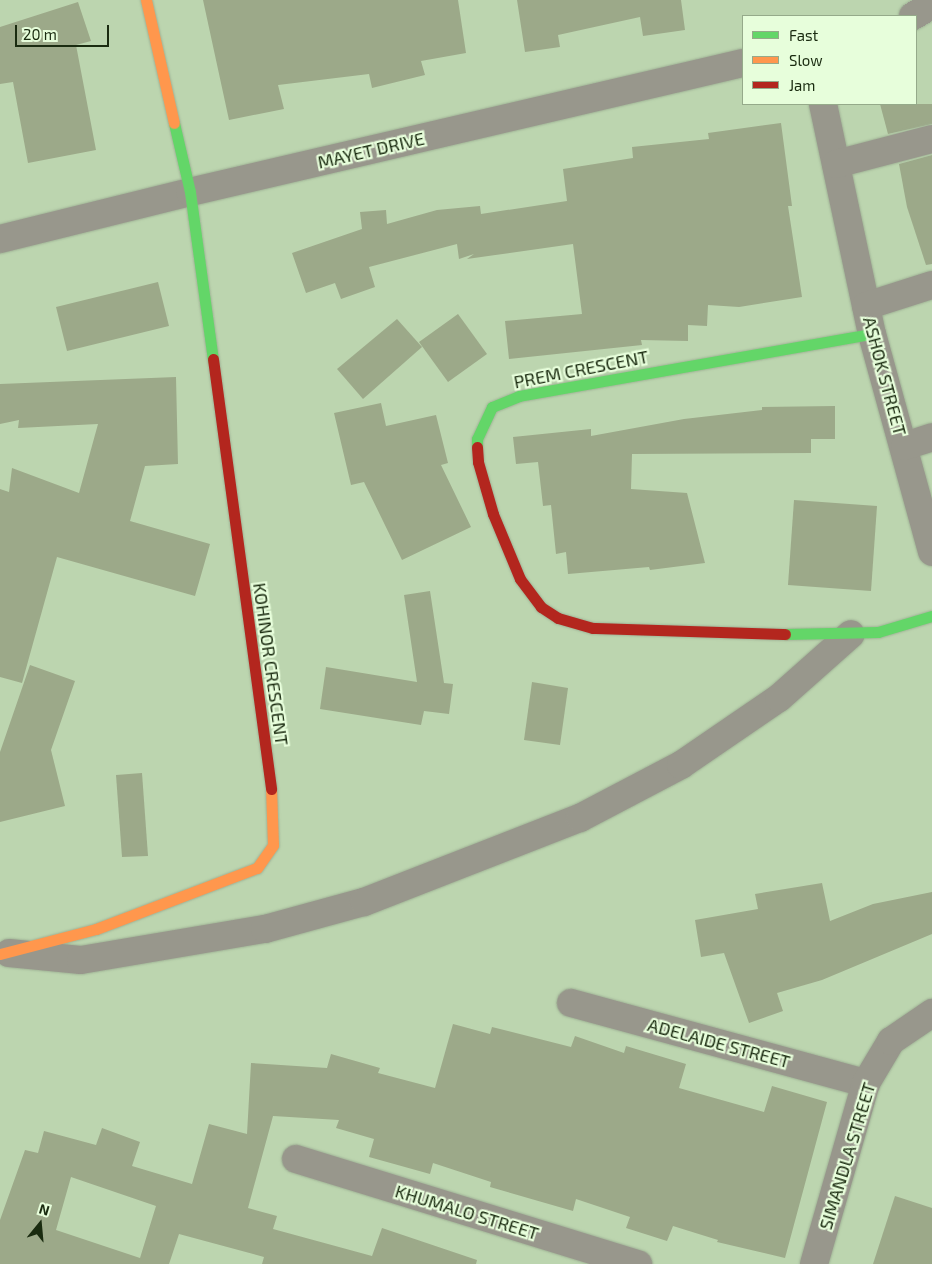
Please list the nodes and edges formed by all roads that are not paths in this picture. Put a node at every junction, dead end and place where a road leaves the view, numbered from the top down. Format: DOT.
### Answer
graph roads {
  1 [pos="146,0"];
  2 [pos="932,5"];
  3 [pos="915,15"];
  4 [pos="742,63"];
  5 [pos="823,105"];
  6 [pos="932,139"];
  7 [pos="836,164"];
  8 [pos="190,192"];
  9 [pos="0,239"];
  10 [pos="932,285"];
  11 [pos="866,306"];
  12 [pos="872,334"];
  13 [pos="932,437"];
  14 [pos="905,446"];
  15 [pos="932,552"];
  16 [pos="932,616"];
  17 [pos="851,634"];
  18 [pos="4,953"];
  19 [pos="571,1003"];
  20 [pos="932,1012"];
  21 [pos="866,1083"];
  22 [pos="296,1160"];
  23 [pos="594,1258"];
  24 [pos="638,1264"];
  25 [pos="814,1264"];
  1 -- 8 [label="street, KOHINOR CRESCENT"];
  2 -- 3 [label="street"];
  4 -- 8 [label="street, MAYET DRIVE"];
  5 -- 7 [label="street, ASHOK STREET"];
  6 -- 7 [label="street"];
  7 -- 11 [label="street, ASHOK STREET"];
  8 -- 9 [label="street, MAYET DRIVE"];
  8 -- 18 [label="street, KOHINOR CRESCENT"];
  10 -- 11 [label="street, ASHOK STREET"];
  11 -- 12 [label="street, ASHOK STREET"];
  12 -- 14 [label="street, ASHOK STREET"];
  12 -- 17 [label="street, PREM CRESCENT"];
  13 -- 14 [label="street, ASHOK STREET"];
  14 -- 15 [label="street, ASHOK STREET"];
  16 -- 17 [label="street, PREM CRESCENT"];
  17 -- 18 [label="street"];
  19 -- 21 [label="street, ADELAIDE STREET"];
  20 -- 21 [label="street, SIMANDLA STREET"];
  21 -- 25 [label="street, SIMANDLA STREET"];
  22 -- 23 [label="street, KHUMALO STREET"];
  23 -- 24 [label="street, KHUMALO STREET"];
}
